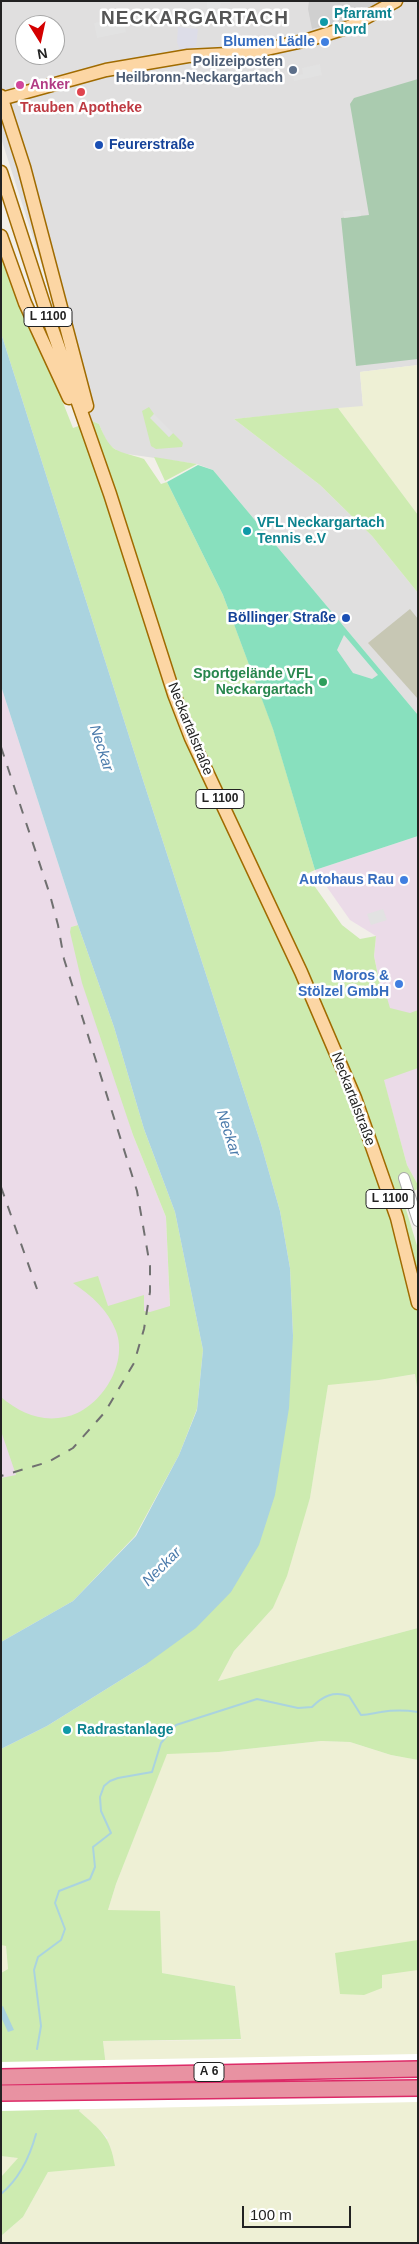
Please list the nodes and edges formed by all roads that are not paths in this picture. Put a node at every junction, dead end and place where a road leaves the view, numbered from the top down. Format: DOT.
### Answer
graph roads {
  1 [pos="396,1"];
  2 [pos="2,99"];
  3 [pos="1,121"];
  4 [pos="1,172"];
  5 [pos="31,199"];
  6 [pos="1,236"];
  7 [pos="98,461"];
  8 [pos="110,494"];
  9 [pos="404,1178"];
  10 [pos="418,1221"];
  11 [pos="418,1302"];
  12 [pos="418,2069"];
  13 [pos="1,2077"];
  14 [pos="418,2088"];
  15 [pos="1,2093"];
  1 -- 2 [label="main road"];
  2 -- 5 [label="main road"];
  3 -- 5 [label="main road"];
  4 -- 7 [label="main road, Neckartalstraße / L 1100"];
  5 -- 8 [label="main road"];
  6 -- 7 [label="main road"];
  7 -- 8 [label="main road, Neckartalstraße / L 1100"];
  8 -- 11 [label="main road, Neckartalstraße / L 1100"];
  9 -- 10 [label="street"];
  12 -- 13 [label="highway, A 6"];
  14 -- 15 [label="highway, A 6"];
}
